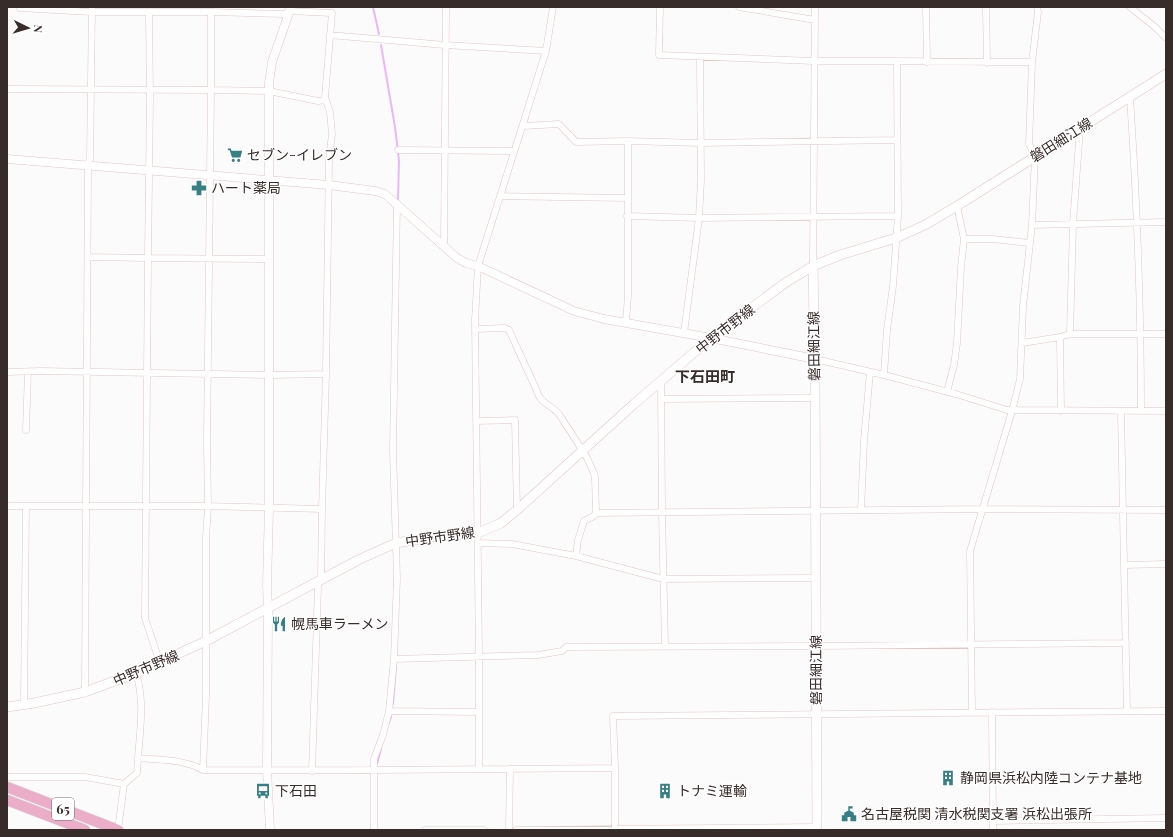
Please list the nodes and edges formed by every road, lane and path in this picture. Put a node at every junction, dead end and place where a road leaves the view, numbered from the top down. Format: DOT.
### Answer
graph roads {
  1 [pos="446,7"];
  2 [pos="553,7"];
  3 [pos="660,7"];
  4 [pos="739,7"];
  5 [pos="815,7"];
  6 [pos="926,7"];
  7 [pos="986,7"];
  8 [pos="1036,7"];
  9 [pos="1130,7"];
  10 [pos="20,8"];
  11 [pos="92,9"];
  12 [pos="290,9"];
  13 [pos="222,10"];
  14 [pos="211,12"];
  15 [pos="149,13"];
  16 [pos="815,20"];
  17 [pos="330,35"];
  18 [pos="1166,38"];
  19 [pos="445,45"];
  20 [pos="546,51"];
  21 [pos="700,57"];
  22 [pos="814,61"];
  23 [pos="897,61"];
  24 [pos="927,62"];
  25 [pos="1032,62"];
  26 [pos="987,63"];
  27 [pos="1166,74"];
  28 [pos="7,89"];
  29 [pos="90,89"];
  30 [pos="149,90"];
  31 [pos="210,90"];
  32 [pos="269,91"];
  33 [pos="1130,97"];
  34 [pos="326,100"];
  35 [pos="523,126"];
  36 [pos="1080,128"];
  37 [pos="814,140"];
  38 [pos="897,140"];
  39 [pos="628,141"];
  40 [pos="700,143"];
  41 [pos="398,150"];
  42 [pos="445,150"];
  43 [pos="514,151"];
  44 [pos="1035,156"];
  45 [pos="7,159"];
  46 [pos="88,165"];
  47 [pos="149,170"];
  48 [pos="210,175"];
  49 [pos="269,180"];
  50 [pos="329,185"];
  51 [pos="500,196"];
  52 [pos="627,198"];
  53 [pos="396,204"];
  54 [pos="956,206"];
  55 [pos="627,216"];
  56 [pos="898,216"];
  57 [pos="699,218"];
  58 [pos="814,218"];
  59 [pos="1138,222"];
  60 [pos="1166,222"];
  61 [pos="1073,224"];
  62 [pos="1032,225"];
  63 [pos="896,238"];
  64 [pos="964,239"];
  65 [pos="1029,243"];
  66 [pos="444,247"];
  67 [pos="88,257"];
  68 [pos="148,258"];
  69 [pos="208,258"];
  70 [pos="269,259"];
  71 [pos="478,266"];
  72 [pos="813,266"];
  73 [pos="626,322"];
  74 [pos="475,329"];
  75 [pos="684,333"];
  76 [pos="1070,334"];
  77 [pos="1141,334"];
  78 [pos="1166,334"];
  79 [pos="1060,337"];
  80 [pos="711,338"];
  81 [pos="1022,343"];
  82 [pos="815,359"];
  83 [pos="7,372"];
  84 [pos="28,372"];
  85 [pos="87,372"];
  86 [pos="147,372"];
  87 [pos="870,372"];
  88 [pos="208,374"];
  89 [pos="326,374"];
  90 [pos="269,375"];
  91 [pos="884,375"];
  92 [pos="661,382"];
  93 [pos="947,392"];
  94 [pos="815,398"];
  95 [pos="661,399"];
  96 [pos="1012,410"];
  97 [pos="1061,411"];
  98 [pos="1121,411"];
  99 [pos="1141,411"];
  100 [pos="1166,411"];
  101 [pos="476,422"];
  102 [pos="26,430"];
  103 [pos="582,451"];
  104 [pos="7,506"];
  105 [pos="26,506"];
  106 [pos="86,507"];
  107 [pos="146,507"];
  108 [pos="208,507"];
  109 [pos="269,508"];
  110 [pos="982,509"];
  111 [pos="1123,509"];
  112 [pos="322,510"];
  113 [pos="517,510"];
  114 [pos="816,510"];
  115 [pos="861,510"];
  116 [pos="1166,510"];
  117 [pos="596,513"];
  118 [pos="662,513"];
  119 [pos="478,533"];
  120 [pos="396,543"];
  121 [pos="478,543"];
  122 [pos="576,556"];
  123 [pos="1124,564"];
  124 [pos="1166,564"];
  125 [pos="816,578"];
  126 [pos="663,579"];
  127 [pos="321,580"];
  128 [pos="268,609"];
  129 [pos="206,641"];
  130 [pos="1126,643"];
  131 [pos="971,644"];
  132 [pos="665,646"];
  133 [pos="816,646"];
  134 [pos="479,657"];
  135 [pos="394,659"];
  136 [pos="160,663"];
  137 [pos="136,673"];
  138 [pos="85,692"];
  139 [pos="24,705"];
  140 [pos="7,707"];
  141 [pos="389,711"];
  142 [pos="1127,711"];
  143 [pos="1166,711"];
  144 [pos="478,712"];
  145 [pos="992,712"];
  146 [pos="972,713"];
  147 [pos="817,714"];
  148 [pos="138,758"];
  149 [pos="615,768"];
  150 [pos="479,769"];
  151 [pos="510,769"];
  152 [pos="203,770"];
  153 [pos="267,770"];
  154 [pos="374,770"];
  155 [pos="312,771"];
  156 [pos="7,777"];
  157 [pos="124,784"];
  158 [pos="7,787"];
  159 [pos="7,800"];
  160 [pos="1166,818"];
  161 [pos="993,821"];
  162 [pos="817,828"];
  163 [pos="615,829"];
  164 [pos="85,830"];
  165 [pos="118,830"];
  166 [pos="270,830"];
  167 [pos="374,830"];
  168 [pos="425,830"];
  169 [pos="484,830"];
  170 [pos="509,830"];
  171 [pos="516,830"];
  172 [pos="993,830"];
  1 -- 19 [label="street"];
  2 -- 20 [label="street"];
  3 -- 21 [label="street"];
  4 -- 16 [label="street"];
  5 -- 16 [label="street"];
  6 -- 24 [label="street"];
  7 -- 26 [label="street"];
  8 -- 25 [label="street"];
  9 -- 18 [label="street"];
  10 -- 11 [label="street"];
  11 -- 15 [label="street"];
  11 -- 29 [label="street"];
  12 -- 13 [label="street"];
  12 -- 17 [label="street"];
  12 -- 32 [label="street"];
  13 -- 14 [label="street"];
  14 -- 15 [label="street"];
  14 -- 31 [label="street"];
  15 -- 30 [label="street"];
  16 -- 22 [label="street"];
  17 -- 19 [label="street"];
  17 -- 34 [label="street"];
  19 -- 20 [label="street"];
  19 -- 42 [label="street"];
  20 -- 35 [label="street"];
  21 -- 22 [label="street"];
  21 -- 40 [label="street"];
  22 -- 23 [label="street"];
  22 -- 37 [label="street"];
  23 -- 24 [label="street"];
  23 -- 38 [label="street"];
  24 -- 26 [label="street"];
  25 -- 26 [label="street"];
  25 -- 44 [label="street"];
  27 -- 33 [label="main road, 磐田細江線"];
  28 -- 29 [label="street"];
  29 -- 30 [label="street"];
  29 -- 46 [label="street"];
  30 -- 31 [label="street"];
  30 -- 47 [label="street"];
  31 -- 32 [label="street"];
  31 -- 48 [label="street"];
  32 -- 34 [label="street"];
  32 -- 49 [label="street"];
  33 -- 36 [label="main road, 磐田細江線"];
  33 -- 59 [label="street"];
  34 -- 50 [label="street"];
  35 -- 39 [label="street"];
  35 -- 43 [label="street"];
  36 -- 44 [label="main road, 磐田細江線"];
  36 -- 61 [label="street"];
  37 -- 38 [label="street"];
  37 -- 40 [label="street"];
  37 -- 58 [label="street"];
  38 -- 56 [label="street"];
  39 -- 40 [label="street"];
  39 -- 52 [label="street"];
  40 -- 57 [label="street"];
  41 -- 42 [label="street"];
  42 -- 43 [label="street"];
  42 -- 66 [label="street"];
  43 -- 51 [label="street"];
  44 -- 54 [label="main road, 磐田細江線"];
  44 -- 62 [label="street"];
  45 -- 46 [label="street"];
  46 -- 47 [label="street"];
  46 -- 67 [label="street"];
  47 -- 48 [label="street"];
  47 -- 68 [label="street"];
  48 -- 49 [label="street"];
  48 -- 69 [label="street"];
  49 -- 50 [label="street"];
  49 -- 70 [label="street"];
  50 -- 53 [label="street"];
  50 -- 89 [label="street"];
  51 -- 52 [label="street"];
  51 -- 71 [label="street"];
  52 -- 55 [label="street"];
  53 -- 66 [label="street"];
  53 -- 120 [label="street"];
  54 -- 63 [label="main road, 磐田細江線"];
  54 -- 64 [label="street"];
  55 -- 57 [label="street"];
  55 -- 73 [label="street"];
  56 -- 58 [label="street"];
  56 -- 63 [label="street"];
  57 -- 58 [label="street"];
  57 -- 75 [label="street"];
  58 -- 72 [label="street"];
  59 -- 60 [label="street"];
  59 -- 61 [label="street"];
  59 -- 77 [label="street"];
  61 -- 62 [label="street"];
  61 -- 76 [label="street"];
  62 -- 65 [label="street"];
  63 -- 72 [label="main road, 磐田細江線"];
  63 -- 91 [label="street"];
  64 -- 65 [label="street"];
  64 -- 93 [label="street"];
  65 -- 81 [label="street"];
  66 -- 71 [label="street"];
  67 -- 68 [label="street"];
  67 -- 85 [label="street"];
  68 -- 69 [label="street"];
  68 -- 86 [label="street"];
  69 -- 70 [label="street"];
  69 -- 88 [label="street"];
  70 -- 90 [label="street"];
  71 -- 73 [label="street"];
  71 -- 74 [label="street"];
  72 -- 80 [label="main road, 中野市野線"];
  72 -- 82 [label="main road, 磐田細江線"];
  73 -- 75 [label="street"];
  74 -- 101 [label="street"];
  74 -- 103 [label="street"];
  75 -- 80 [label="street"];
  76 -- 77 [label="street"];
  76 -- 79 [label="street"];
  77 -- 78 [label="street"];
  77 -- 99 [label="street"];
  79 -- 81 [label="street"];
  79 -- 97 [label="street"];
  80 -- 82 [label="street"];
  80 -- 92 [label="main road, 中野市野線"];
  81 -- 96 [label="street"];
  82 -- 87 [label="street"];
  82 -- 94 [label="main road, 磐田細江線"];
  83 -- 84 [label="street"];
  84 -- 85 [label="street"];
  84 -- 102 [label="street"];
  85 -- 86 [label="street"];
  85 -- 106 [label="street"];
  86 -- 88 [label="street"];
  86 -- 107 [label="street"];
  87 -- 91 [label="street"];
  87 -- 115 [label="street"];
  88 -- 90 [label="street"];
  88 -- 108 [label="street"];
  89 -- 90 [label="street"];
  89 -- 112 [label="street"];
  90 -- 109 [label="street"];
  91 -- 93 [label="street"];
  92 -- 95 [label="street"];
  92 -- 103 [label="main road, 中野市野線"];
  93 -- 96 [label="street"];
  94 -- 95 [label="street"];
  94 -- 114 [label="main road, 磐田細江線"];
  95 -- 118 [label="street"];
  96 -- 97 [label="street"];
  96 -- 110 [label="street"];
  97 -- 98 [label="street"];
  98 -- 99 [label="street"];
  98 -- 111 [label="street"];
  99 -- 100 [label="street"];
  101 -- 113 [label="street"];
  101 -- 119 [label="street"];
  103 -- 113 [label="main road, 中野市野線"];
  103 -- 117 [label="street"];
  104 -- 105 [label="street"];
  105 -- 106 [label="street"];
  105 -- 139 [label="street"];
  106 -- 107 [label="street"];
  106 -- 138 [label="street"];
  107 -- 108 [label="street"];
  107 -- 136 [label="street"];
  108 -- 109 [label="street"];
  108 -- 129 [label="street"];
  109 -- 112 [label="street"];
  109 -- 128 [label="street"];
  110 -- 111 [label="street"];
  110 -- 115 [label="street"];
  110 -- 131 [label="street"];
  111 -- 116 [label="street"];
  111 -- 123 [label="street"];
  112 -- 127 [label="street"];
  113 -- 119 [label="main road, 中野市野線"];
  114 -- 115 [label="street"];
  114 -- 118 [label="street"];
  114 -- 125 [label="main road, 磐田細江線"];
  117 -- 118 [label="street"];
  117 -- 122 [label="street"];
  118 -- 126 [label="street"];
  119 -- 120 [label="main road, 中野市野線"];
  119 -- 121 [label="street"];
  120 -- 127 [label="main road, 中野市野線"];
  120 -- 135 [label="street"];
  121 -- 122 [label="street"];
  121 -- 134 [label="street"];
  122 -- 126 [label="street"];
  123 -- 124 [label="street"];
  123 -- 130 [label="street"];
  125 -- 126 [label="street"];
  125 -- 133 [label="main road, 磐田細江線"];
  126 -- 132 [label="street"];
  127 -- 128 [label="main road, 中野市野線"];
  127 -- 155 [label="street"];
  128 -- 129 [label="main road, 中野市野線"];
  128 -- 153 [label="street"];
  129 -- 136 [label="main road, 中野市野線"];
  129 -- 152 [label="street"];
  130 -- 131 [label="street"];
  130 -- 142 [label="street"];
  131 -- 133 [label="street"];
  131 -- 146 [label="street"];
  132 -- 133 [label="street"];
  132 -- 134 [label="street"];
  133 -- 147 [label="main road, 磐田細江線"];
  134 -- 135 [label="street"];
  134 -- 144 [label="street"];
  135 -- 141 [label="street"];
  136 -- 137 [label="main road, 中野市野線"];
  137 -- 138 [label="main road, 中野市野線"];
  137 -- 148 [label="street"];
  138 -- 139 [label="main road, 中野市野線"];
  139 -- 140 [label="main road, 中野市野線"];
  141 -- 144 [label="street"];
  141 -- 154 [label="street"];
  142 -- 143 [label="street"];
  142 -- 145 [label="street"];
  144 -- 150 [label="street"];
  145 -- 146 [label="street"];
  145 -- 161 [label="street"];
  146 -- 147 [label="street"];
  147 -- 149 [label="street"];
  147 -- 162 [label="main road, 磐田細江線"];
  148 -- 152 [label="street"];
  148 -- 157 [label="street"];
  149 -- 151 [label="street"];
  149 -- 163 [label="street"];
  150 -- 151 [label="street"];
  150 -- 154 [label="street"];
  151 -- 170 [label="street"];
  152 -- 153 [label="street"];
  153 -- 155 [label="street"];
  153 -- 166 [label="street"];
  154 -- 155 [label="street"];
  154 -- 167 [label="street"];
  156 -- 157 [label="street"];
  157 -- 165 [label="street"];
  158 -- 165 [label="main road, 65"];
  159 -- 164 [label="main road, 65"];
  160 -- 161 [label="street"];
  161 -- 172 [label="street"];
  162 -- 163 [label="street"];
  163 -- 171 [label="street"];
  168 -- 169 [label="street"];
}
